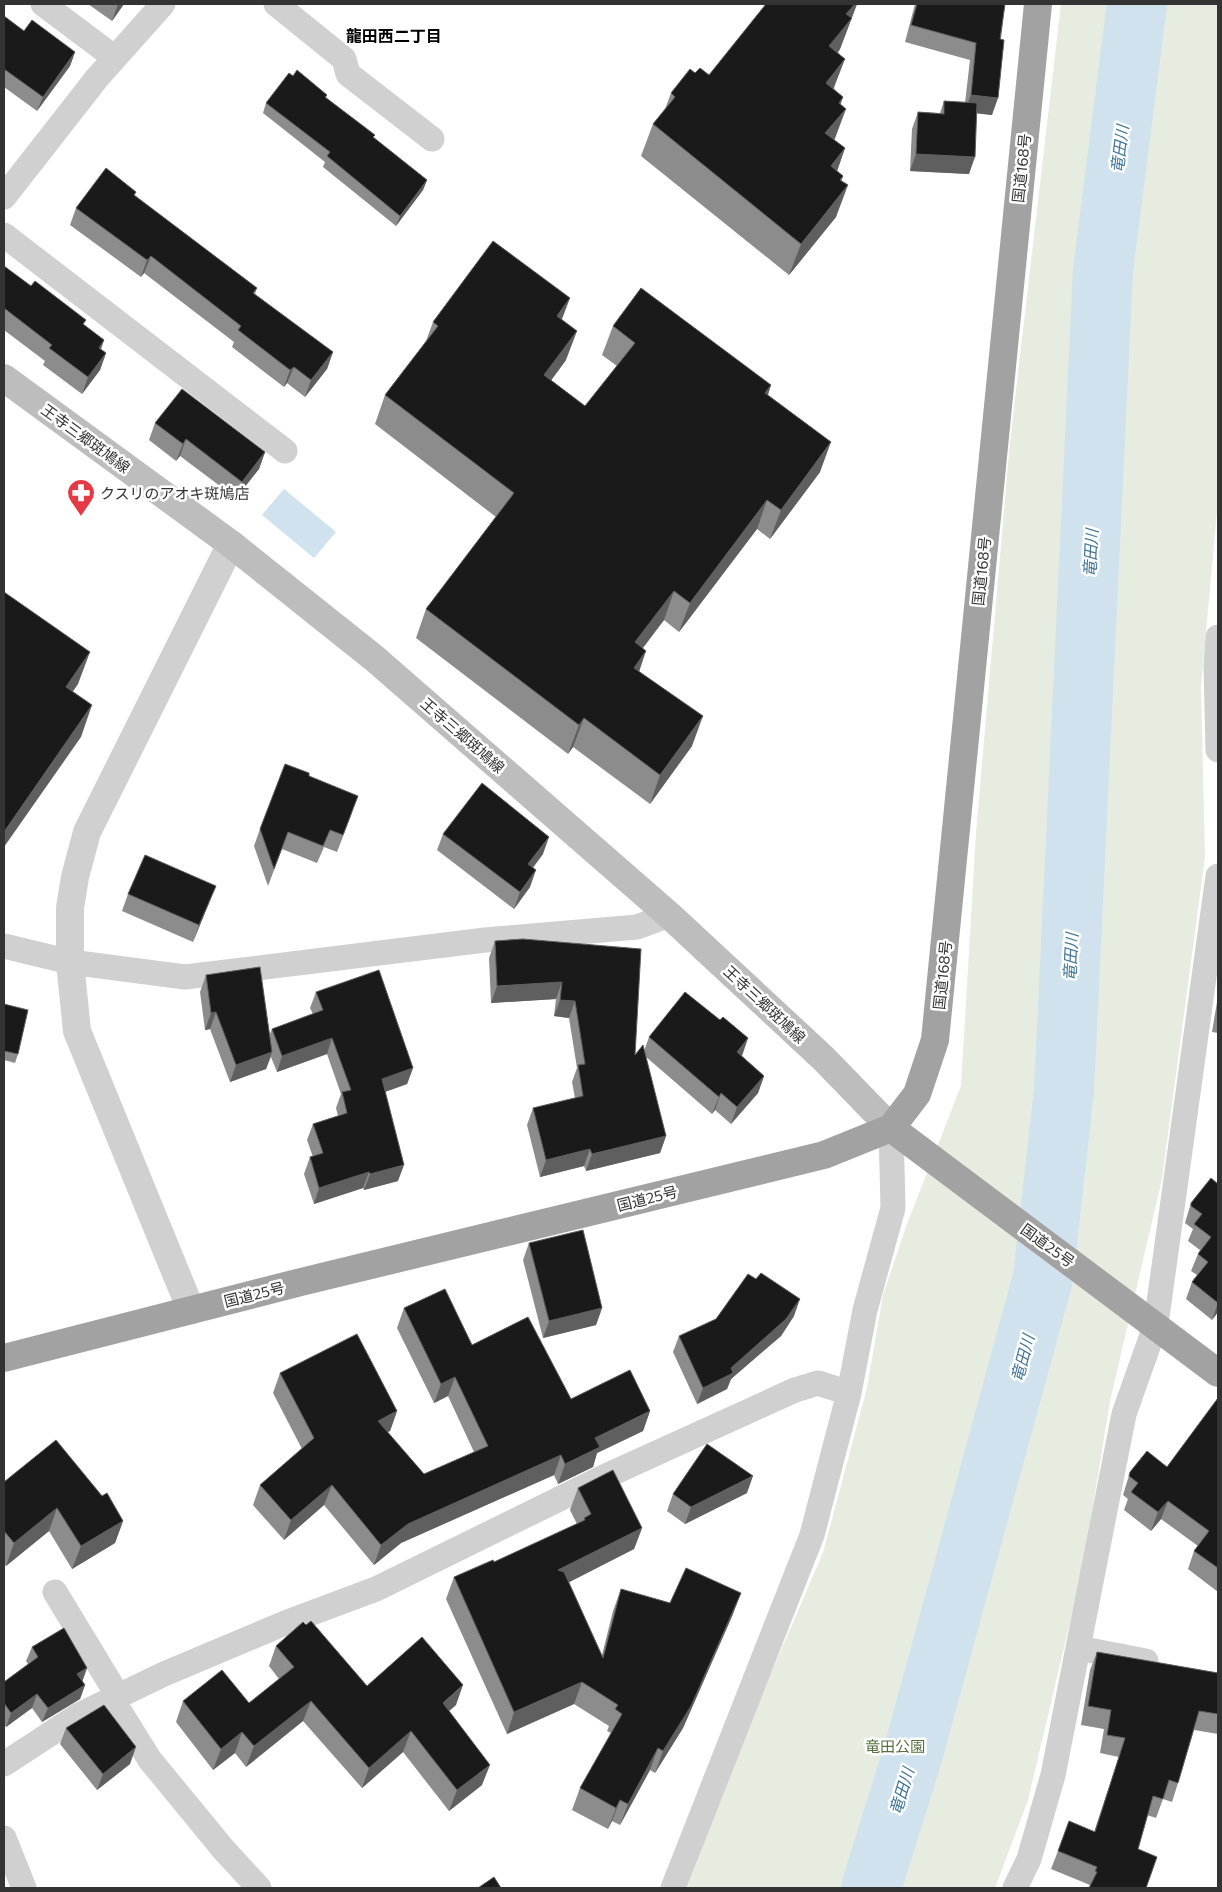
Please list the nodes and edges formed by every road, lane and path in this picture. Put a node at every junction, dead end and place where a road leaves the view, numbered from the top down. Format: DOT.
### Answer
graph roads {
  1 [pos="43,4"];
  2 [pos="163,4"];
  3 [pos="276,4"];
  4 [pos="1038,4"];
  5 [pos="115,58"];
  6 [pos="432,140"];
  7 [pos="4,197"];
  8 [pos="4,235"];
  9 [pos="4,378"];
  10 [pos="285,451"];
  11 [pos="231,544"];
  12 [pos="1218,637"];
  13 [pos="1218,750"];
  14 [pos="1218,876"];
  15 [pos="669,914"];
  16 [pos="4,946"];
  17 [pos="70,962"];
  18 [pos="891,1128"];
  19 [pos="190,1310"];
  20 [pos="1156,1324"];
  21 [pos="4,1358"];
  22 [pos="1218,1373"];
  23 [pos="849,1393"];
  24 [pos="55,1592"];
  25 [pos="1078,1648"];
  26 [pos="1171,1666"];
  27 [pos="115,1698"];
  28 [pos="4,1764"];
  29 [pos="4,1838"];
  30 [pos="24,1888"];
  31 [pos="259,1888"];
  32 [pos="673,1888"];
  33 [pos="1015,1888"];
  1 -- 5 [label="street"];
  2 -- 5 [label="street"];
  3 -- 6 [label="street"];
  4 -- 18 [label="highway, 国道168号"];
  5 -- 7 [label="street"];
  8 -- 10 [label="street"];
  9 -- 11 [label="main road, 王寺三郷斑鳩線"];
  11 -- 15 [label="main road, 王寺三郷斑鳩線"];
  11 -- 17 [label="street"];
  12 -- 13 [label="street"];
  14 -- 20 [label="street"];
  15 -- 17 [label="street"];
  15 -- 18 [label="main road, 王寺三郷斑鳩線"];
  16 -- 17 [label="street"];
  17 -- 19 [label="street"];
  18 -- 19 [label="highway, 国道25号"];
  18 -- 20 [label="highway, 国道25号"];
  18 -- 23 [label="street"];
  19 -- 21 [label="highway, 国道25号"];
  20 -- 22 [label="highway, 国道25号"];
  20 -- 25 [label="street"];
  23 -- 27 [label="street"];
  23 -- 32 [label="street"];
  24 -- 27 [label="street"];
  25 -- 26 [label="street"];
  25 -- 33 [label="street"];
  27 -- 28 [label="street"];
  27 -- 31 [label="street"];
  29 -- 30 [label="street"];
}
